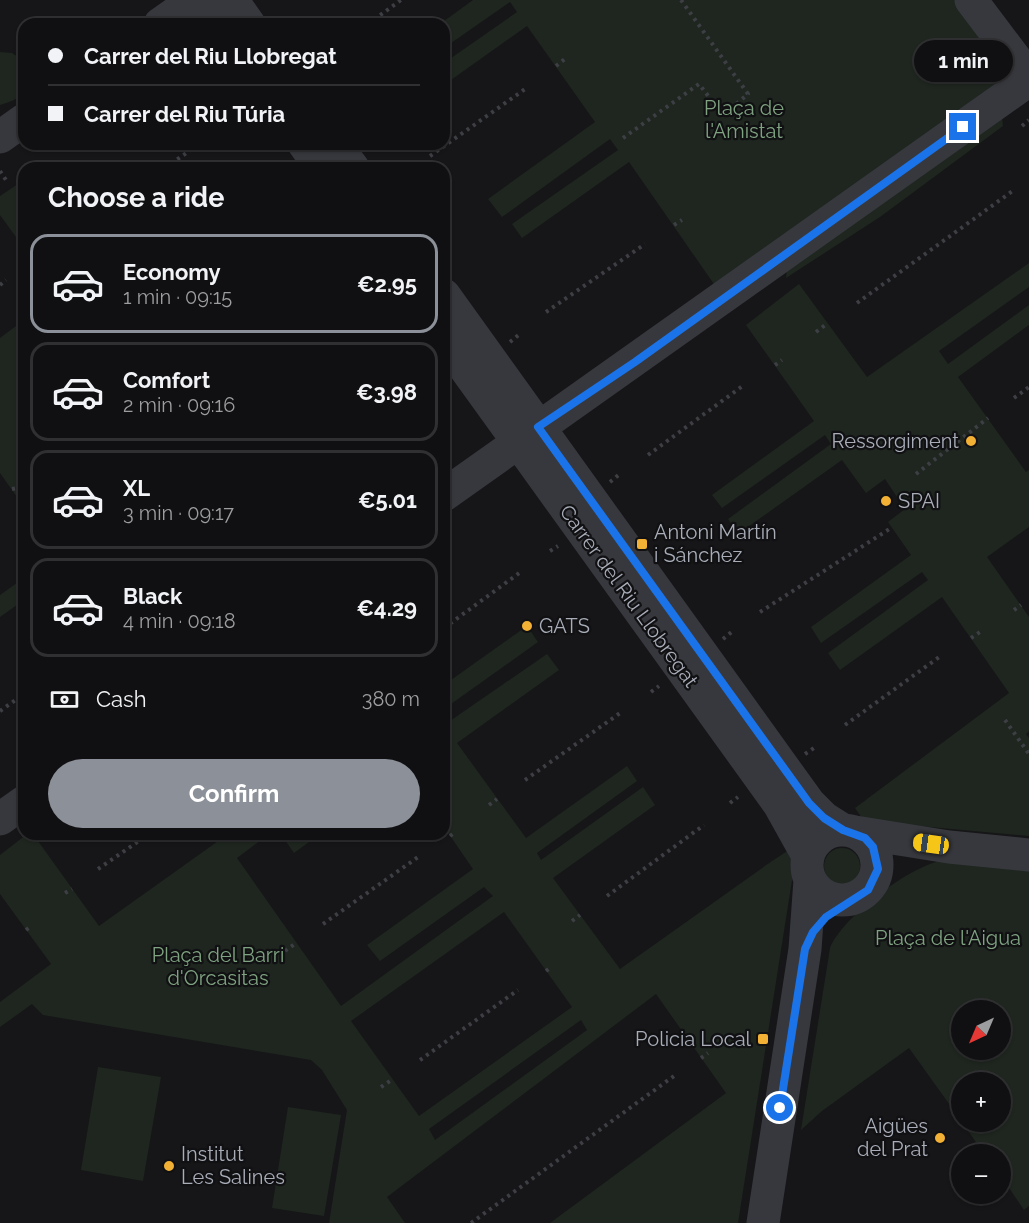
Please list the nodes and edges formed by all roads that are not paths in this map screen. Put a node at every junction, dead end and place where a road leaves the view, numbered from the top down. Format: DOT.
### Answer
graph roads {
  1 [pos="194,0"];
  2 [pos="201,0"];
  3 [pos="232,0"];
  4 [pos="971,0"];
  5 [pos="168,18"];
  6 [pos="214,18"];
  7 [pos="245,18"];
  8 [pos="1029,79"];
  9 [pos="18,124"];
  10 [pos="0,136"];
  11 [pos="450,305"];
  12 [pos="450,346"];
  13 [pos="528,435"];
  14 [pos="450,491"];
  15 [pos="18,806"];
  16 [pos="0,819"];
  17 [pos="849,831"];
  18 [pos="949,847"];
  19 [pos="1029,855"];
  20 [pos="809,868"];
  21 [pos="874,880"];
  22 [pos="848,900"];
  23 [pos="805,949"];
  24 [pos="763,1223"];
  1 -- 5 [label="street"];
  2 -- 6 [label="street"];
  3 -- 7 [label="street"];
  4 -- 8 [label="street"];
  8 -- 13 [label="street"];
  9 -- 10 [label="street"];
  11 -- 13 [label="street, Carrer del Riu Llobregat"];
  12 -- 13 [label="street, Carrer del Riu Llobregat"];
  13 -- 14 [label="street"];
  13 -- 17 [label="street, Carrer del Riu Llobregat"];
  13 -- 20 [label="street, Carrer del Riu Llobregat"];
  15 -- 16 [label="street"];
  17 -- 18 [label="street"];
  17 -- 20 [label="street"];
  17 -- 21 [label="street"];
  18 -- 19 [label="street"];
  18 -- 21 [label="street"];
  20 -- 22 [label="street"];
  20 -- 23 [label="street"];
  21 -- 22 [label="street"];
  22 -- 23 [label="street"];
  23 -- 24 [label="street"];
}
